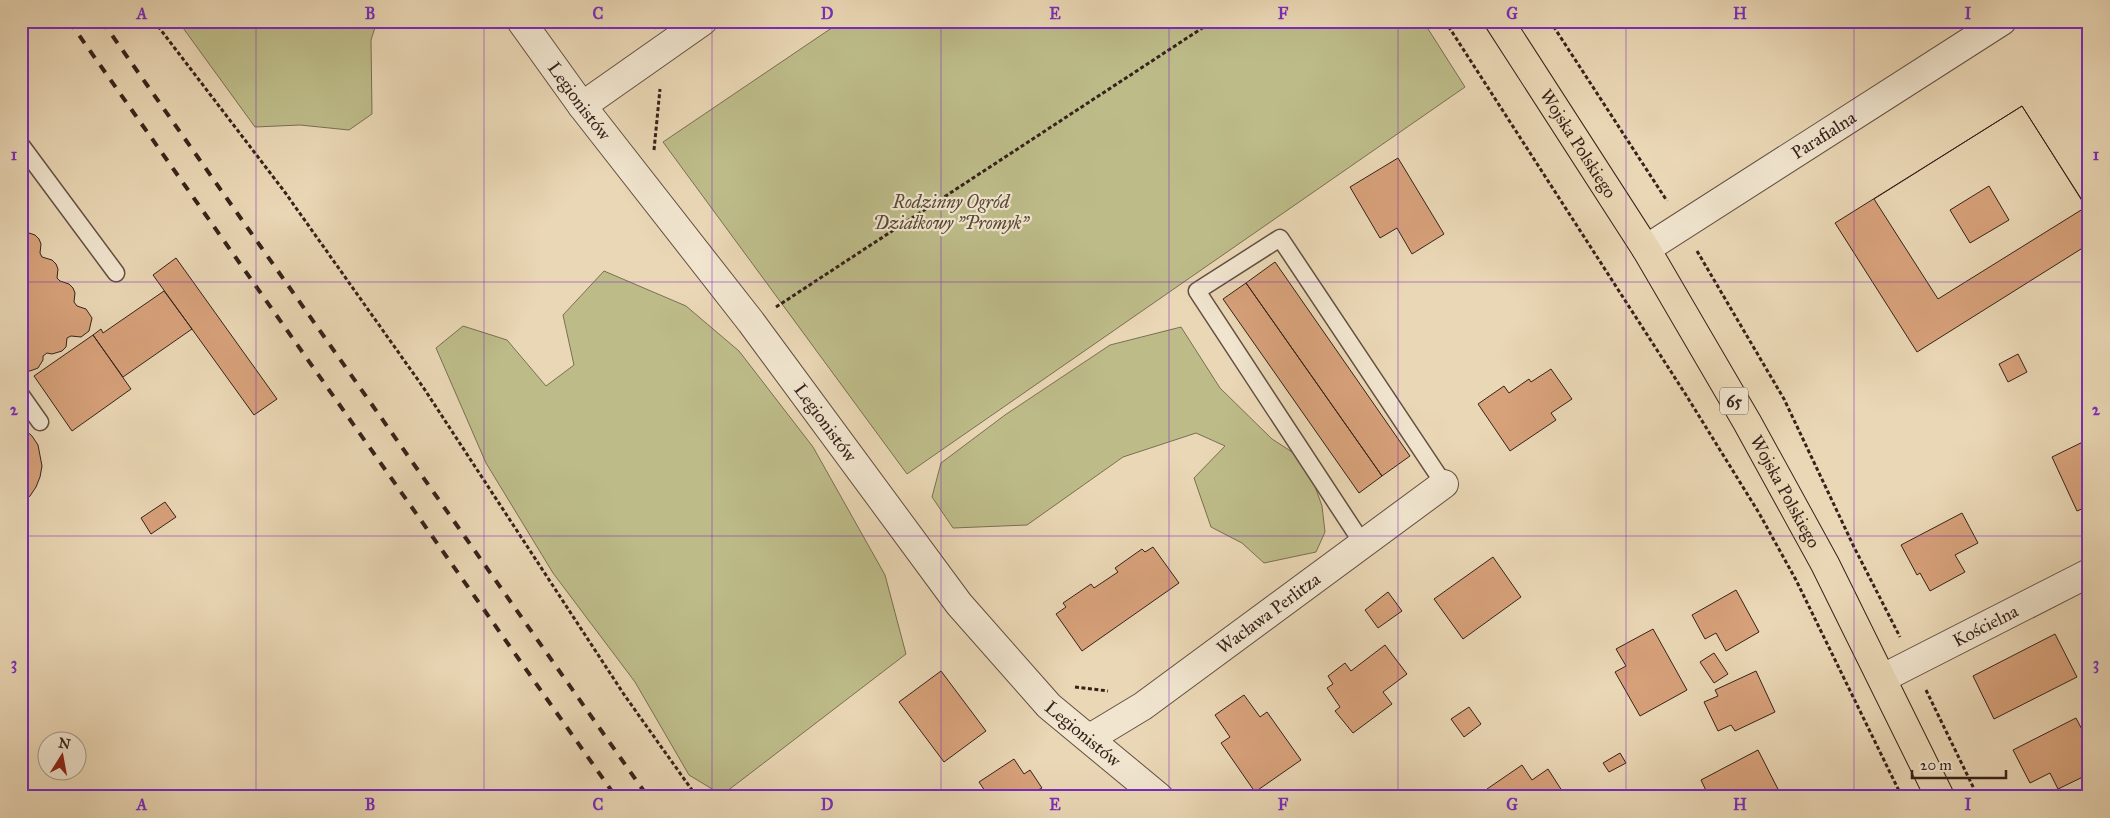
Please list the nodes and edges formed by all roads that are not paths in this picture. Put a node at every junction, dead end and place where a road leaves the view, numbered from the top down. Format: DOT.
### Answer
graph roads {
  1 [pos="522,21"];
  2 [pos="703,21"];
  3 [pos="1499,21"];
  4 [pos="2002,21"];
  5 [pos="582,106"];
  6 [pos="21,145"];
  7 [pos="1646,249"];
  8 [pos="116,273"];
  9 [pos="21,395"];
  10 [pos="40,422"];
  11 [pos="1444,484"];
  12 [pos="1363,544"];
  13 [pos="2089,573"];
  14 [pos="1883,678"];
  15 [pos="1090,738"];
  16 [pos="1159,797"];
  17 [pos="1940,797"];
  1 -- 5 [label="street, Legionistów"];
  2 -- 5 [label="street"];
  3 -- 7 [label="main road, Wojska Polskiego / 65"];
  4 -- 7 [label="street, Parafialna"];
  5 -- 15 [label="street, Legionistów"];
  6 -- 8 [label="lane"];
  7 -- 14 [label="main road, Wojska Polskiego / 65"];
  9 -- 10 [label="lane"];
  11 -- 12 [label="street, Wacława Perlitza"];
  11 -- 12 [label="lane"];
  12 -- 15 [label="street, Wacława Perlitza"];
  13 -- 14 [label="street, Kościelna"];
  14 -- 17 [label="main road, Wojska Polskiego / 65"];
  15 -- 16 [label="street, Legionistów"];
}
